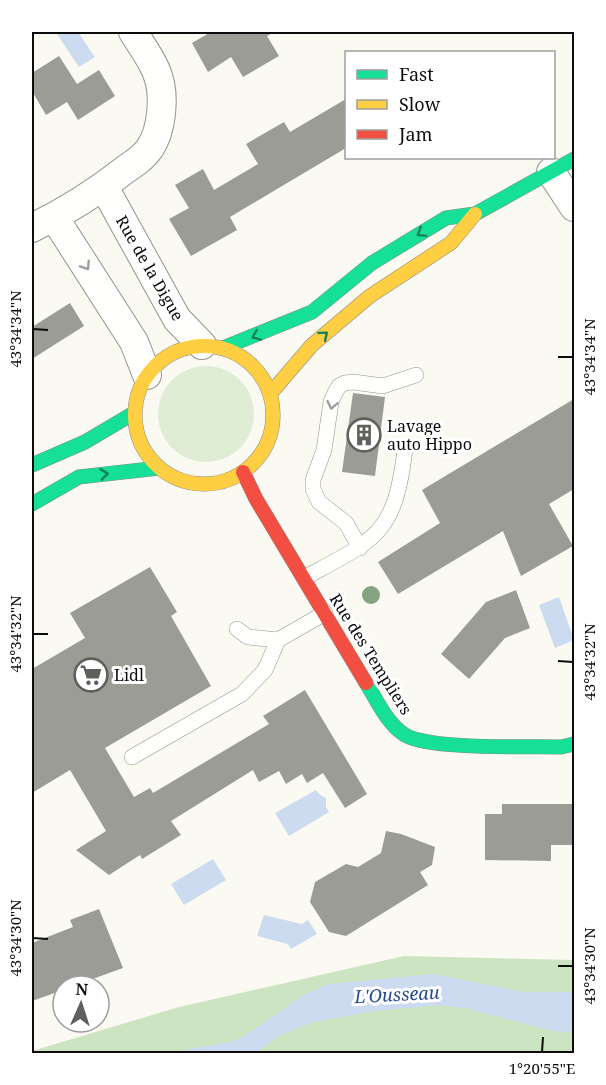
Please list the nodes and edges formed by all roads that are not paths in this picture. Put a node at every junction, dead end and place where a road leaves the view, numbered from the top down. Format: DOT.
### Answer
graph roads {
  1 [pos="133,32"];
  2 [pos="563,165"];
  3 [pos="104,187"];
  4 [pos="574,207"];
  5 [pos="475,214"];
  6 [pos="43,222"];
  7 [pos="213,347"];
  8 [pos="147,375"];
  9 [pos="416,375"];
  10 [pos="270,394"];
  11 [pos="134,413"];
  12 [pos="405,448"];
  13 [pos="32,465"];
  14 [pos="159,468"];
  15 [pos="243,472"];
  16 [pos="79,477"];
  17 [pos="43,479"];
  18 [pos="32,504"];
  19 [pos="360,548"];
  20 [pos="304,578"];
  21 [pos="325,613"];
  22 [pos="237,629"];
  23 [pos="278,640"];
  24 [pos="574,744"];
  25 [pos="132,757"];
  1 -- 3 [label="street"];
  2 -- 4 [label="street"];
  2 -- 5 [label="main road"];
  3 -- 6 [label="street"];
  3 -- 7 [label="street, Rue de la Digue"];
  5 -- 7 [label="main road, one-way"];
  10 -- 5 [label="main road, one-way"];
  6 -- 8 [label="street, one-way"];
  7 -- 8 [label="main road"];
  7 -- 10 [label="main road"];
  8 -- 11 [label="main road"];
  9 -- 19 [label="lane, one-way"];
  10 -- 15 [label="main road"];
  11 -- 13 [label="main road"];
  11 -- 14 [label="main road"];
  12 -- 19 [label="lane"];
  14 -- 15 [label="main road"];
  16 -- 14 [label="main road, one-way"];
  15 -- 20 [label="main road, Rue des Templiers"];
  16 -- 17 [label="lane"];
  16 -- 18 [label="main road"];
  19 -- 20 [label="lane"];
  20 -- 21 [label="main road, Rue des Templiers"];
  21 -- 23 [label="lane"];
  21 -- 24 [label="main road, Rue des Templiers"];
  22 -- 23 [label="lane"];
  23 -- 25 [label="lane"];
}
